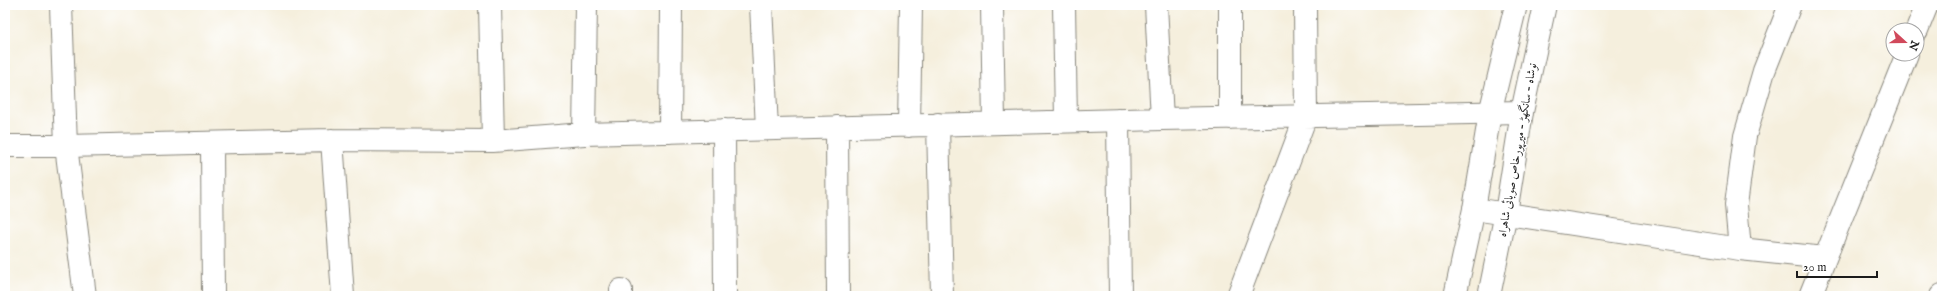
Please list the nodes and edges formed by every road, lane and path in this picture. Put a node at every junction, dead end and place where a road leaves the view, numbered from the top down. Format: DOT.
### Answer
graph roads {
  1 [pos="61,5"];
  2 [pos="490,5"];
  3 [pos="586,5"];
  4 [pos="671,5"];
  5 [pos="761,5"];
  6 [pos="912,5"];
  7 [pos="992,5"];
  8 [pos="1064,5"];
  9 [pos="1156,5"];
  10 [pos="1230,5"];
  11 [pos="1305,5"];
  12 [pos="1516,5"];
  13 [pos="1545,5"];
  14 [pos="1790,5"];
  15 [pos="1927,5"];
  16 [pos="1920,22"];
  17 [pos="1904,62"];
  18 [pos="1522,112"];
  19 [pos="1490,113"];
  20 [pos="1306,116"];
  21 [pos="1230,118"];
  22 [pos="1162,119"];
  23 [pos="1118,120"];
  24 [pos="1066,121"];
  25 [pos="994,123"];
  26 [pos="938,124"];
  27 [pos="909,126"];
  28 [pos="837,128"];
  29 [pos="767,129"];
  30 [pos="724,130"];
  31 [pos="670,132"];
  32 [pos="584,134"];
  33 [pos="332,140"];
  34 [pos="492,142"];
  35 [pos="212,143"];
  36 [pos="5,146"];
  37 [pos="66,146"];
  38 [pos="1474,209"];
  39 [pos="1506,213"];
  40 [pos="1740,249"];
  41 [pos="1825,258"];
  42 [pos="85,296"];
  43 [pos="213,296"];
  44 [pos="343,296"];
  45 [pos="725,296"];
  46 [pos="838,296"];
  47 [pos="942,296"];
  48 [pos="1120,296"];
  49 [pos="1238,296"];
  50 [pos="1455,296"];
  51 [pos="1489,296"];
  52 [pos="1810,296"];
  1 -- 37 [label="street"];
  2 -- 34 [label="street"];
  3 -- 32 [label="street"];
  4 -- 31 [label="street"];
  5 -- 29 [label="street"];
  6 -- 27 [label="street"];
  7 -- 25 [label="street"];
  8 -- 24 [label="street"];
  9 -- 22 [label="street"];
  10 -- 21 [label="street"];
  11 -- 20 [label="street"];
  12 -- 19 [label="street"];
  13 -- 18 [label="street, نوشاہ - سانگھڑ - میرپورخاص صوبائی شاہراہ"];
  14 -- 40 [label="street"];
  15 -- 16 [label="street"];
  17 -- 41 [label="street"];
  18 -- 19 [label="street"];
  18 -- 39 [label="street, نوشاہ - سانگھڑ - میرپورخاص صوبائی شاہراہ"];
  19 -- 20 [label="street"];
  19 -- 38 [label="street"];
  20 -- 21 [label="street"];
  20 -- 49 [label="street"];
  21 -- 22 [label="street"];
  22 -- 23 [label="street"];
  23 -- 24 [label="street"];
  23 -- 48 [label="street"];
  24 -- 25 [label="street"];
  25 -- 26 [label="street"];
  26 -- 27 [label="street"];
  26 -- 47 [label="street"];
  27 -- 28 [label="street"];
  28 -- 29 [label="street"];
  28 -- 46 [label="street"];
  29 -- 30 [label="street"];
  30 -- 31 [label="street"];
  30 -- 45 [label="street"];
  31 -- 32 [label="street"];
  32 -- 34 [label="street"];
  33 -- 34 [label="street"];
  33 -- 35 [label="street"];
  33 -- 44 [label="street"];
  35 -- 37 [label="street"];
  35 -- 43 [label="street"];
  36 -- 37 [label="street"];
  37 -- 42 [label="street"];
  38 -- 39 [label="street"];
  38 -- 50 [label="street"];
  39 -- 40 [label="street"];
  39 -- 51 [label="street, نوشاہ - سانگھڑ - میرپورخاص صوبائی شاہراہ"];
  40 -- 41 [label="street"];
  41 -- 52 [label="street"];
}
